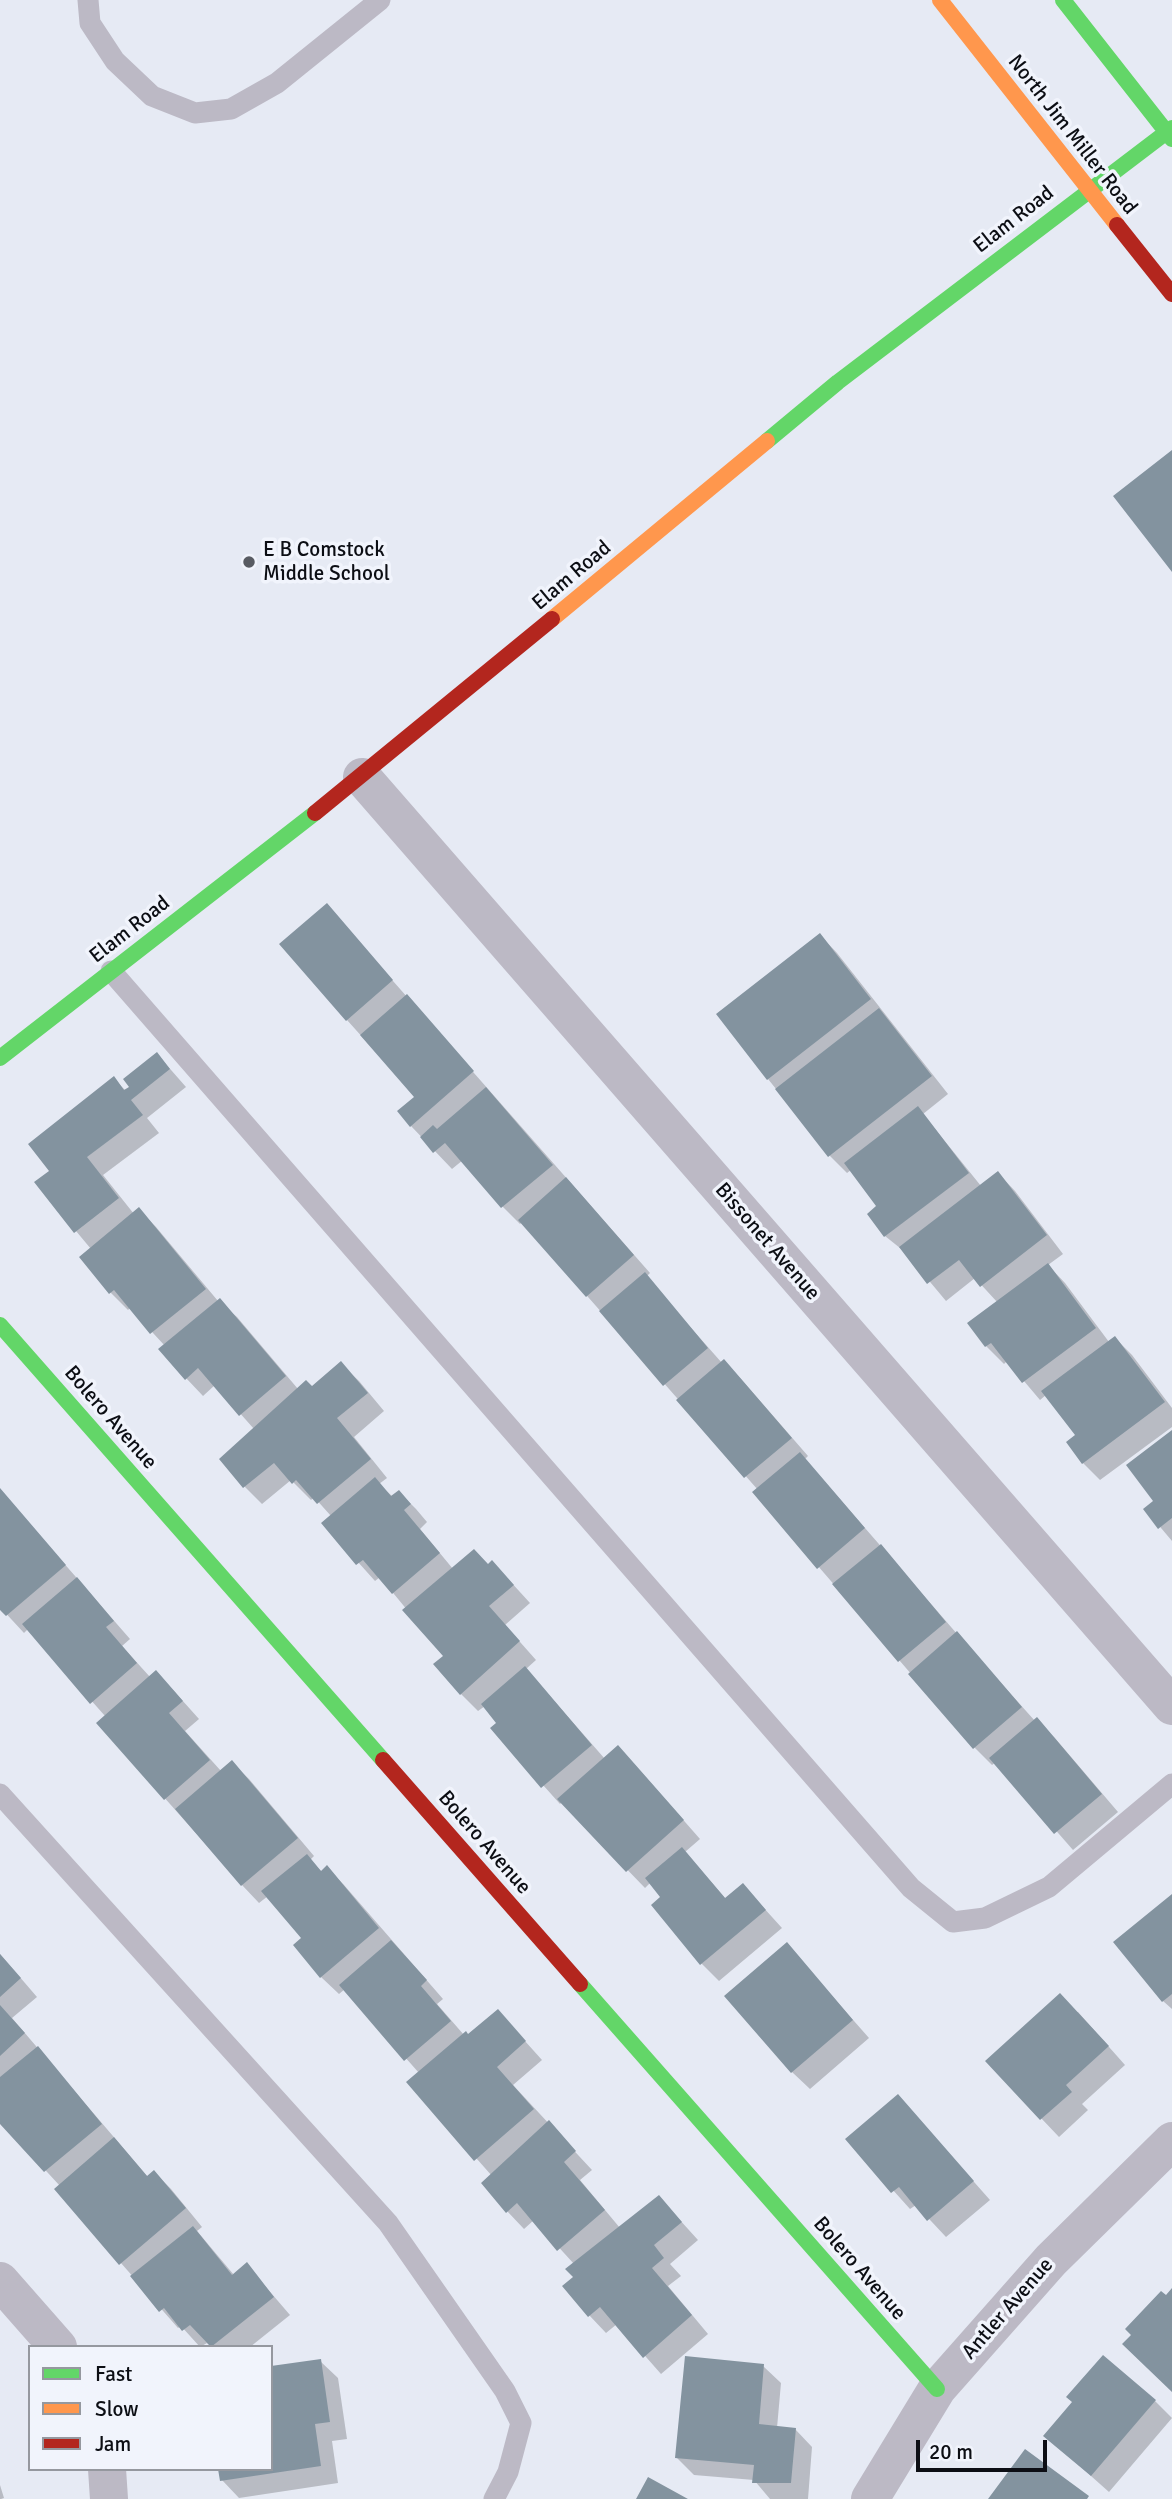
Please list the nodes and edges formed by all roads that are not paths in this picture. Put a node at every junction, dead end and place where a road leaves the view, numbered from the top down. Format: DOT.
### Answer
graph roads {
  1 [pos="88,0"];
  2 [pos="380,0"];
  3 [pos="940,0"];
  4 [pos="1063,0"];
  5 [pos="1170,133"];
  6 [pos="1088,190"];
  7 [pos="1172,294"];
  8 [pos="362,777"];
  9 [pos="111,971"];
  10 [pos="0,1058"];
  11 [pos="0,1325"];
  12 [pos="1172,1706"];
  13 [pos="1172,1784"];
  14 [pos="0,1794"];
  15 [pos="1172,2141"];
  16 [pos="0,2281"];
  17 [pos="56,2345"];
  18 [pos="937,2389"];
  19 [pos="107,2471"];
  20 [pos="109,2499"];
  21 [pos="494,2499"];
  22 [pos="870,2499"];
  1 -- 2 [label="lane"];
  3 -- 6 [label="street, North Jim Miller Road"];
  4 -- 5 [label="street"];
  5 -- 6 [label="street, Elam Road"];
  6 -- 7 [label="street, North Jim Miller Road"];
  6 -- 8 [label="street, Elam Road"];
  8 -- 9 [label="street, Elam Road"];
  8 -- 12 [label="street, Bissonet Avenue"];
  9 -- 10 [label="street, Elam Road"];
  9 -- 13 [label="lane"];
  11 -- 18 [label="street, Bolero Avenue"];
  14 -- 21 [label="lane"];
  15 -- 18 [label="street, Antler Avenue"];
  16 -- 17 [label="street"];
  18 -- 22 [label="street, Antler Avenue"];
  19 -- 20 [label="street"];
}
